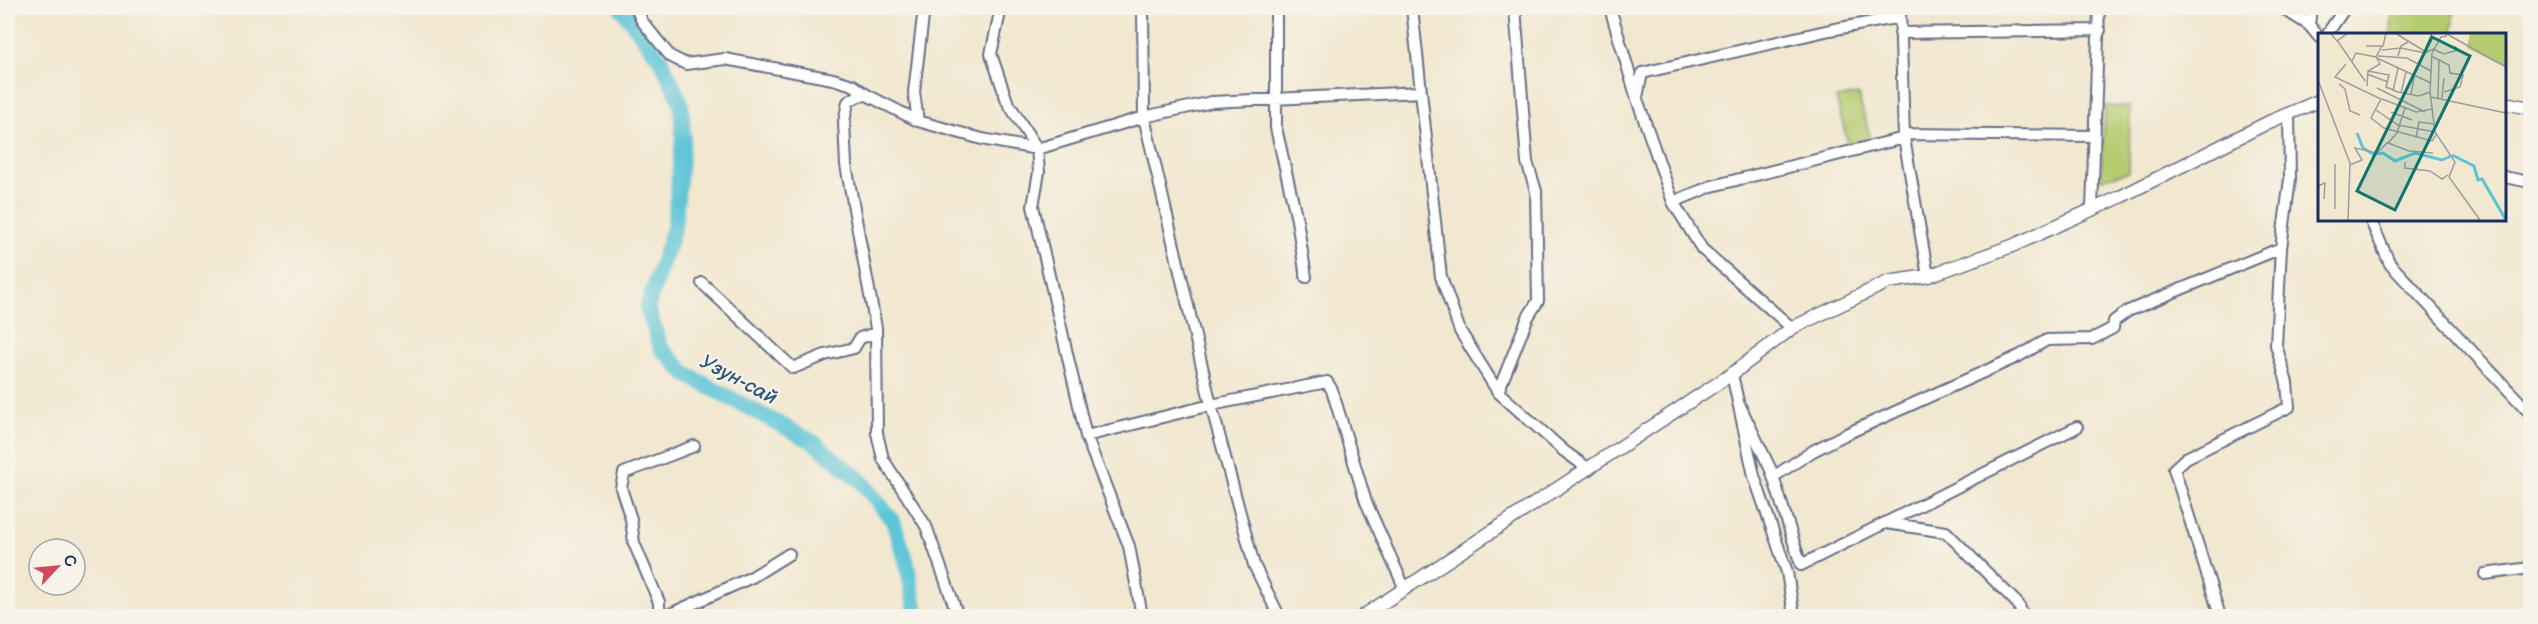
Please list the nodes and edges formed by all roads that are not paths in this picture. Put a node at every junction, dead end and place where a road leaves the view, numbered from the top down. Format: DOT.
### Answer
graph roads {
  1 [pos="636,8"];
  2 [pos="924,8"];
  3 [pos="1001,8"];
  4 [pos="1143,8"];
  5 [pos="1275,8"];
  6 [pos="1412,8"];
  7 [pos="1515,8"];
  8 [pos="1610,8"];
  9 [pos="2099,8"];
  10 [pos="2282,8"];
  11 [pos="2311,8"];
  12 [pos="2345,8"];
  13 [pos="1900,12"];
  14 [pos="2309,25"];
  15 [pos="2100,30"];
  16 [pos="1900,33"];
  17 [pos="2329,33"];
  18 [pos="2318,36"];
  19 [pos="1421,92"];
  20 [pos="867,95"];
  21 [pos="1275,99"];
  22 [pos="1637,99"];
  23 [pos="2318,101"];
  24 [pos="2505,103"];
  25 [pos="2530,108"];
  26 [pos="2289,113"];
  27 [pos="1144,117"];
  28 [pos="918,122"];
  29 [pos="1904,136"];
  30 [pos="2094,136"];
  31 [pos="1037,149"];
  32 [pos="2505,177"];
  33 [pos="2530,182"];
  34 [pos="1673,202"];
  35 [pos="2092,209"];
  36 [pos="2370,220"];
  37 [pos="2281,248"];
  38 [pos="1928,276"];
  39 [pos="1306,277"];
  40 [pos="702,283"];
  41 [pos="1792,328"];
  42 [pos="876,333"];
  43 [pos="1732,374"];
  44 [pos="1498,392"];
  45 [pos="1211,405"];
  46 [pos="1740,406"];
  47 [pos="2530,413"];
  48 [pos="2078,427"];
  49 [pos="1086,436"];
  50 [pos="694,446"];
  51 [pos="1589,469"];
  52 [pos="1773,477"];
  53 [pos="1886,522"];
  54 [pos="789,554"];
  55 [pos="2530,568"];
  56 [pos="2485,574"];
  57 [pos="1405,589"];
  58 [pos="659,616"];
  59 [pos="666,616"];
  60 [pos="958,616"];
  61 [pos="1142,616"];
  62 [pos="1279,616"];
  63 [pos="1363,616"];
  64 [pos="1794,616"];
  65 [pos="2023,616"];
  66 [pos="2220,616"];
  1 -- 20 [label="street"];
  2 -- 28 [label="street"];
  3 -- 31 [label="street"];
  4 -- 27 [label="street"];
  5 -- 21 [label="street"];
  6 -- 19 [label="street"];
  7 -- 44 [label="street"];
  8 -- 22 [label="street"];
  9 -- 15 [label="street"];
  10 -- 14 [label="street"];
  11 -- 14 [label="street"];
  12 -- 17 [label="street"];
  13 -- 16 [label="street"];
  13 -- 22 [label="street"];
  14 -- 18 [label="street"];
  15 -- 16 [label="street"];
  15 -- 30 [label="street"];
  16 -- 29 [label="street"];
  19 -- 21 [label="street"];
  19 -- 44 [label="street"];
  20 -- 28 [label="street"];
  20 -- 42 [label="street"];
  21 -- 27 [label="street"];
  21 -- 39 [label="street"];
  22 -- 34 [label="street"];
  23 -- 26 [label="street"];
  24 -- 25 [label="street"];
  26 -- 35 [label="street"];
  26 -- 37 [label="street"];
  27 -- 31 [label="street"];
  27 -- 45 [label="street"];
  28 -- 31 [label="street"];
  29 -- 30 [label="street"];
  29 -- 34 [label="street"];
  29 -- 38 [label="street"];
  30 -- 35 [label="street"];
  31 -- 49 [label="street"];
  32 -- 33 [label="street"];
  34 -- 41 [label="street"];
  35 -- 38 [label="street"];
  36 -- 47 [label="street"];
  37 -- 52 [label="street"];
  37 -- 66 [label="street"];
  38 -- 41 [label="street"];
  40 -- 42 [label="street"];
  41 -- 43 [label="street"];
  42 -- 60 [label="street"];
  43 -- 46 [label="street"];
  43 -- 51 [label="street"];
  44 -- 51 [label="street"];
  45 -- 49 [label="street"];
  45 -- 57 [label="street"];
  45 -- 62 [label="street"];
  46 -- 52 [label="street"];
  46 -- 64 [label="street"];
  48 -- 53 [label="street"];
  49 -- 61 [label="street"];
  50 -- 58 [label="street"];
  51 -- 57 [label="street"];
  52 -- 53 [label="street"];
  53 -- 65 [label="street"];
  54 -- 59 [label="street"];
  55 -- 56 [label="street"];
  57 -- 63 [label="street"];
}
